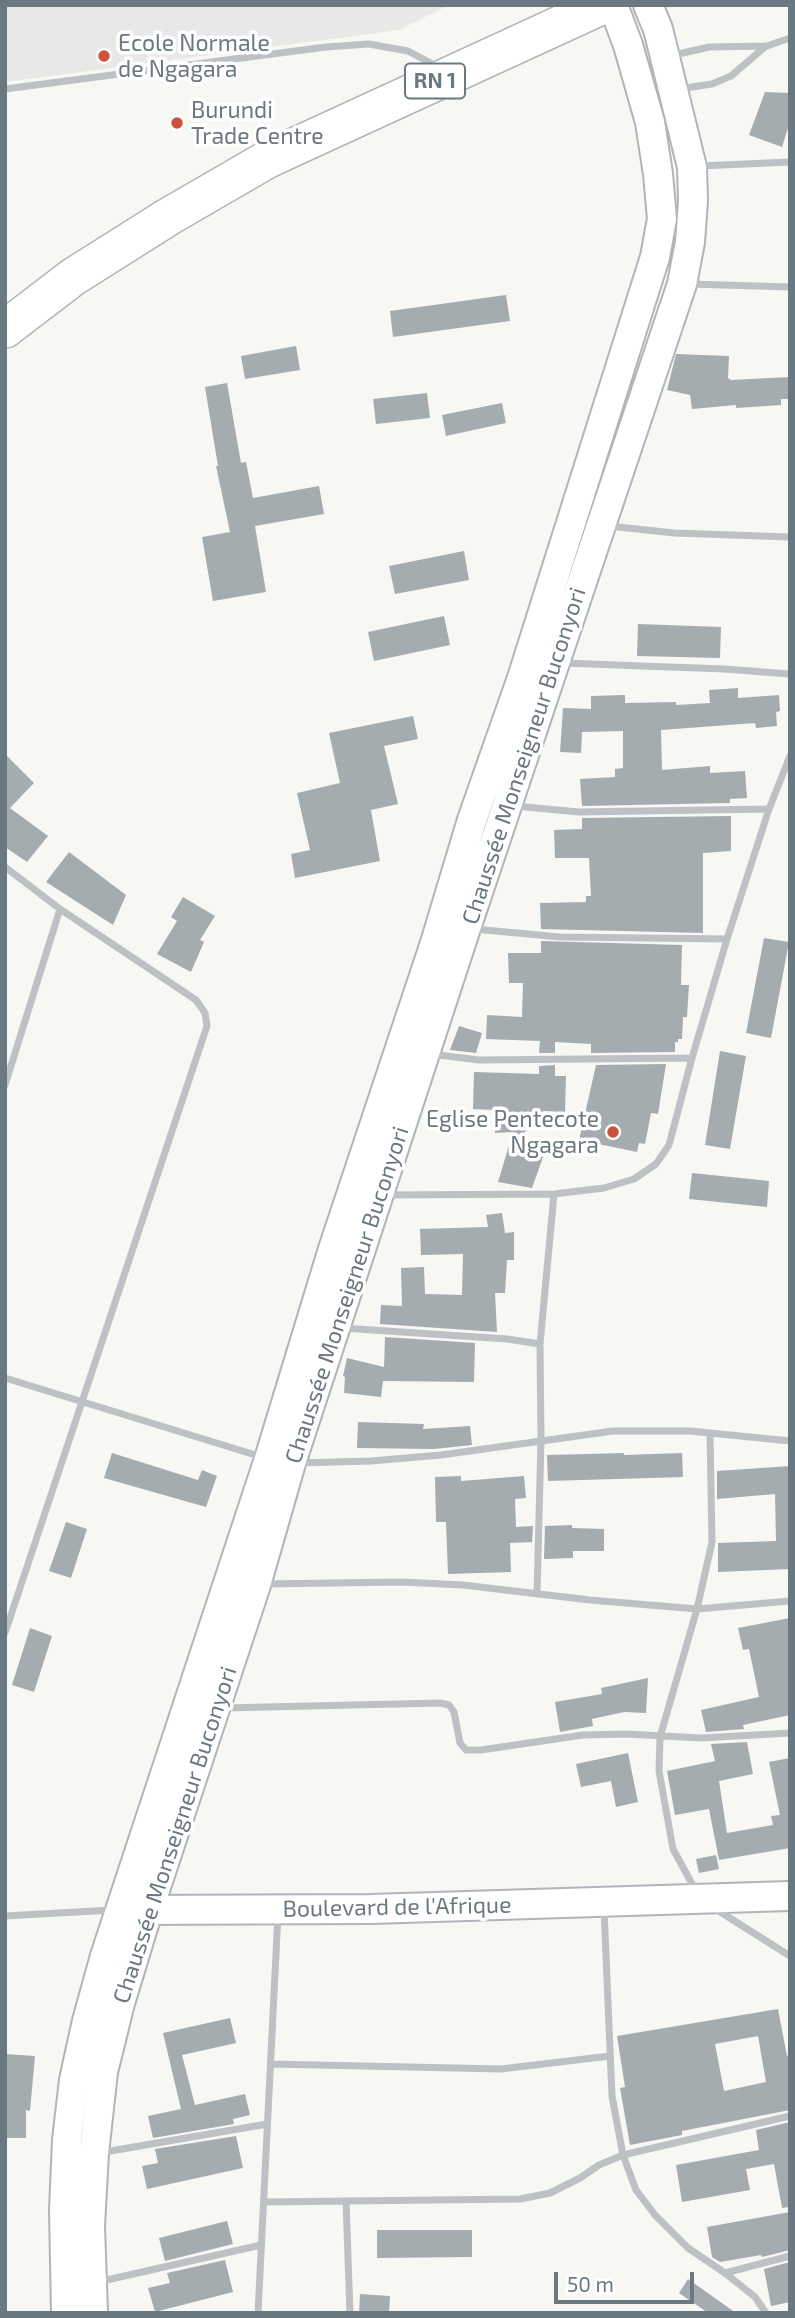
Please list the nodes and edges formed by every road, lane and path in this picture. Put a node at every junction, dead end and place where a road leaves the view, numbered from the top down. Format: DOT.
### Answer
graph roads {
  1 [pos="603,5"];
  2 [pos="613,5"];
  3 [pos="648,5"];
  4 [pos="790,38"];
  5 [pos="767,46"];
  6 [pos="450,74"];
  7 [pos="654,76"];
  8 [pos="5,89"];
  9 [pos="790,162"];
  10 [pos="692,167"];
  11 [pos="682,284"];
  12 [pos="790,288"];
  13 [pos="5,329"];
  14 [pos="586,522"];
  15 [pos="790,537"];
  16 [pos="555,663"];
  17 [pos="790,674"];
  18 [pos="790,756"];
  19 [pos="507,805"];
  20 [pos="769,809"];
  21 [pos="5,867"];
  22 [pos="60,909"];
  23 [pos="466,928"];
  24 [pos="727,939"];
  25 [pos="426,1054"];
  26 [pos="692,1058"];
  27 [pos="5,1085"];
  28 [pos="554,1194"];
  29 [pos="380,1195"];
  30 [pos="336,1327"];
  31 [pos="540,1344"];
  32 [pos="5,1377"];
  33 [pos="83,1402"];
  34 [pos="710,1433"];
  35 [pos="541,1440"];
  36 [pos="790,1441"];
  37 [pos="280,1461"];
  38 [pos="256,1585"];
  39 [pos="537,1594"];
  40 [pos="790,1601"];
  41 [pos="697,1609"];
  42 [pos="5,1633"];
  43 [pos="215,1708"];
  44 [pos="790,1733"];
  45 [pos="660,1737"];
  46 [pos="790,1896"];
  47 [pos="701,1900"];
  48 [pos="604,1902"];
  49 [pos="120,1910"];
  50 [pos="278,1910"];
  51 [pos="148,1911"];
  52 [pos="5,1916"];
  53 [pos="790,1956"];
  54 [pos="610,2056"];
  55 [pos="271,2064"];
  56 [pos="790,2116"];
  57 [pos="267,2123"];
  58 [pos="94,2153"];
  59 [pos="623,2154"];
  60 [pos="346,2201"];
  61 [pos="264,2202"];
  62 [pos="261,2245"];
  63 [pos="790,2256"];
  64 [pos="725,2273"];
  65 [pos="92,2283"];
  66 [pos="66,2313"];
  67 [pos="93,2313"];
  68 [pos="258,2313"];
  69 [pos="350,2313"];
  70 [pos="766,2313"];
  1 -- 6 [label="highway, RN 1"];
  2 -- 7 [label="street, Chaussée Monseigneur Buconyori"];
  3 -- 7 [label="street, Chaussée Monseigneur Buconyori"];
  4 -- 5 [label="street"];
  5 -- 7 [label="street"];
  5 -- 7 [label="street"];
  6 -- 8 [label="street"];
  6 -- 13 [label="highway, RN 1"];
  7 -- 10 [label="street, Chaussée Monseigneur Buconyori"];
  7 -- 14 [label="street, Chaussée Monseigneur Buconyori"];
  9 -- 10 [label="street"];
  10 -- 11 [label="street, Chaussée Monseigneur Buconyori"];
  11 -- 12 [label="street"];
  11 -- 14 [label="street, Chaussée Monseigneur Buconyori"];
  14 -- 15 [label="street"];
  14 -- 16 [label="street, Chaussée Monseigneur Buconyori"];
  14 -- 37 [label="street, Chaussée Monseigneur Buconyori"];
  16 -- 17 [label="street"];
  16 -- 19 [label="street, Chaussée Monseigneur Buconyori"];
  18 -- 20 [label="street"];
  19 -- 20 [label="street"];
  19 -- 23 [label="street, Chaussée Monseigneur Buconyori"];
  20 -- 24 [label="street"];
  21 -- 22 [label="street"];
  22 -- 27 [label="street"];
  22 -- 33 [label="street"];
  23 -- 24 [label="street"];
  23 -- 25 [label="street, Chaussée Monseigneur Buconyori"];
  24 -- 26 [label="street"];
  25 -- 26 [label="street"];
  25 -- 29 [label="street, Chaussée Monseigneur Buconyori"];
  26 -- 28 [label="street"];
  28 -- 29 [label="street"];
  28 -- 31 [label="street"];
  29 -- 30 [label="street, Chaussée Monseigneur Buconyori"];
  30 -- 31 [label="street"];
  30 -- 37 [label="street, Chaussée Monseigneur Buconyori"];
  31 -- 35 [label="street"];
  32 -- 33 [label="street"];
  33 -- 37 [label="street"];
  33 -- 42 [label="street"];
  34 -- 35 [label="street"];
  34 -- 36 [label="street"];
  34 -- 41 [label="street"];
  35 -- 37 [label="street"];
  35 -- 39 [label="street"];
  37 -- 38 [label="street, Chaussée Monseigneur Buconyori"];
  37 -- 49 [label="street, Chaussée Monseigneur Buconyori"];
  38 -- 39 [label="street"];
  38 -- 43 [label="street, Chaussée Monseigneur Buconyori"];
  39 -- 41 [label="street"];
  40 -- 41 [label="street"];
  41 -- 45 [label="street"];
  43 -- 45 [label="street"];
  43 -- 51 [label="street, Chaussée Monseigneur Buconyori"];
  44 -- 45 [label="street"];
  45 -- 47 [label="street"];
  46 -- 47 [label="street, Boulevard de l'Afrique"];
  47 -- 48 [label="street, Boulevard de l'Afrique"];
  47 -- 53 [label="street"];
  48 -- 50 [label="street, Boulevard de l'Afrique"];
  48 -- 54 [label="street"];
  49 -- 51 [label="street, Boulevard de l'Afrique"];
  49 -- 52 [label="street, Boulevard de l'Afrique"];
  49 -- 66 [label="street, Chaussée Monseigneur Buconyori"];
  50 -- 51 [label="street, Boulevard de l'Afrique"];
  50 -- 55 [label="street"];
  51 -- 58 [label="street, Chaussée Monseigneur Buconyori"];
  54 -- 55 [label="street"];
  54 -- 59 [label="street"];
  55 -- 57 [label="street"];
  56 -- 59 [label="street"];
  57 -- 58 [label="street"];
  57 -- 61 [label="street"];
  58 -- 65 [label="street, Chaussée Monseigneur Buconyori"];
  59 -- 60 [label="street"];
  59 -- 64 [label="street"];
  60 -- 61 [label="street"];
  60 -- 69 [label="street"];
  61 -- 62 [label="street"];
  62 -- 65 [label="street"];
  62 -- 68 [label="street"];
  63 -- 64 [label="street"];
  64 -- 70 [label="street"];
  65 -- 67 [label="street, Chaussée Monseigneur Buconyori"];
}
